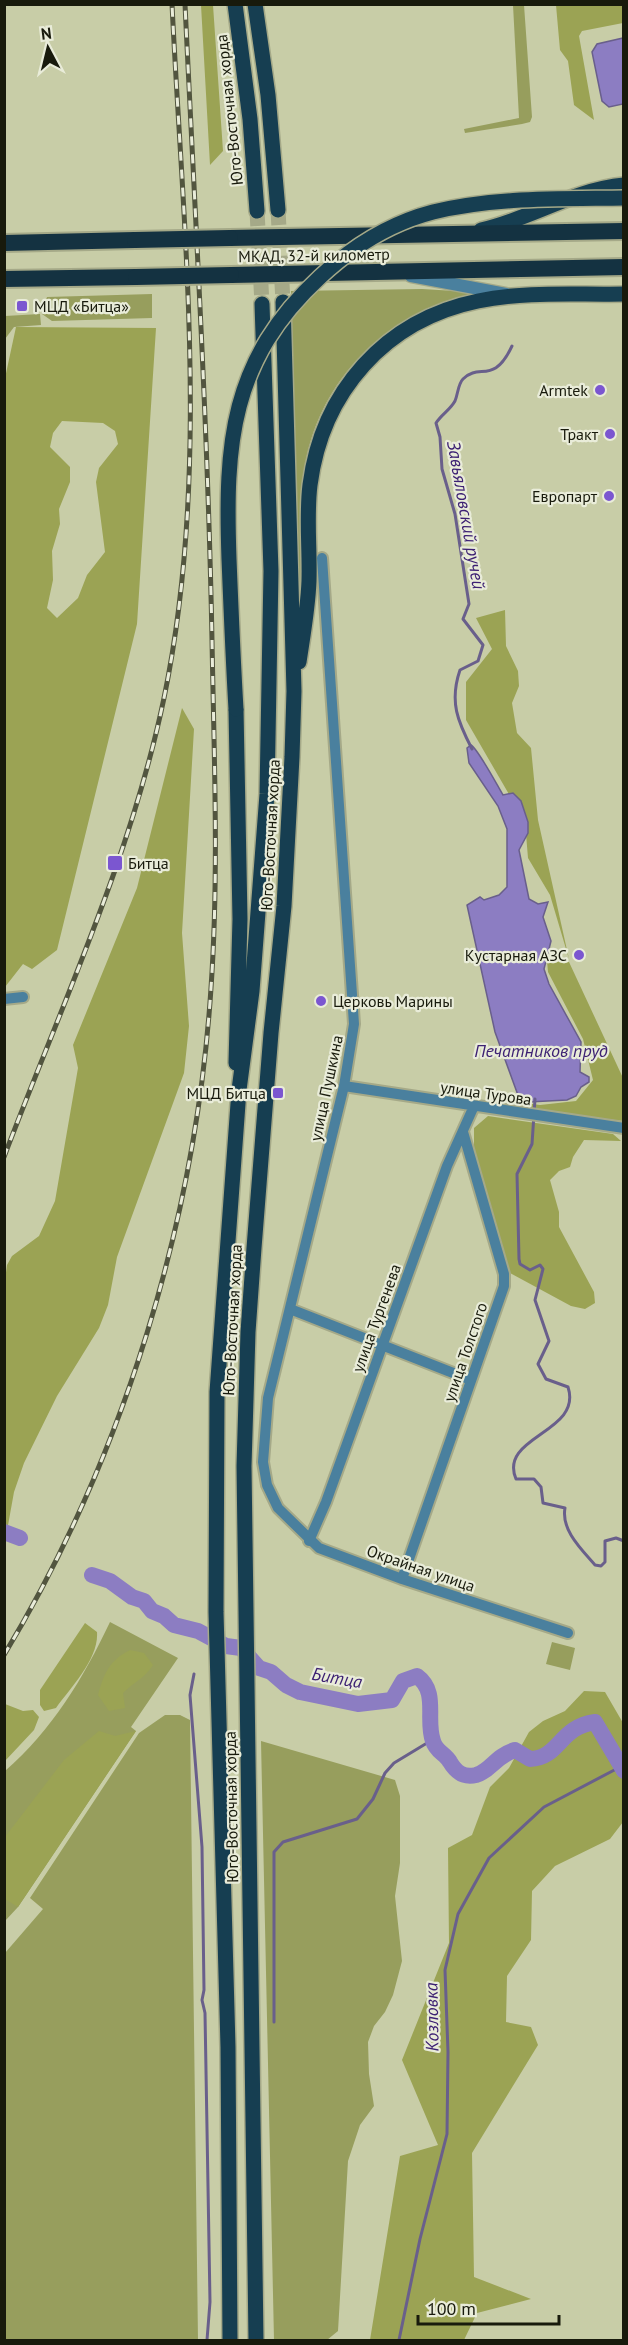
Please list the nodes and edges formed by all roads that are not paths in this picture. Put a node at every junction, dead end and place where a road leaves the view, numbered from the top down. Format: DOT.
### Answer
graph roads {
  1 [pos="236,4"];
  2 [pos="255,4"];
  3 [pos="624,185"];
  4 [pos="624,198"];
  5 [pos="278,210"];
  6 [pos="256,211"];
  7 [pos="624,231"];
  8 [pos="458,235"];
  9 [pos="4,243"];
  10 [pos="624,267"];
  11 [pos="384,271"];
  12 [pos="4,279"];
  13 [pos="624,294"];
  14 [pos="519,296"];
  15 [pos="283,302"];
  16 [pos="262,304"];
  17 [pos="322,558"];
  18 [pos="294,691"];
  19 [pos="23,998"];
  20 [pos="4,999"];
  21 [pos="344,1086"];
  22 [pos="239,1090"];
  23 [pos="474,1106"];
  24 [pos="624,1128"];
  25 [pos="463,1132"];
  26 [pos="290,1309"];
  27 [pos="382,1345"];
  28 [pos="471,1380"];
  29 [pos="278,1508"];
  30 [pos="309,1540"];
  31 [pos="402,1579"];
  32 [pos="568,1633"];
  33 [pos="230,2340"];
  34 [pos="256,2340"];
  1 -- 6 [label="main road, Юго-Восточная хорда"];
  2 -- 5 [label="main road"];
  3 -- 8 [label="main road"];
  4 -- 22 [label="main road, bridge"];
  7 -- 8 [label="highway, МКАД, 32-й километр"];
  8 -- 9 [label="highway, МКАД, 32-й километр, bridge"];
  10 -- 11 [label="highway, МКАД, 32-й километр"];
  11 -- 12 [label="highway, МКАД, 32-й километр, bridge"];
  11 -- 14 [label="street"];
  13 -- 14 [label="main road"];
  14 -- 18 [label="main road"];
  15 -- 18 [label="main road, Юго-Восточная хорда"];
  16 -- 22 [label="main road, Юго-Восточная хорда"];
  17 -- 21 [label="street, улица Пушкина"];
  18 -- 34 [label="main road, Юго-Восточная хорда"];
  19 -- 20 [label="street"];
  21 -- 23 [label="street, улица Турова"];
  21 -- 26 [label="street, улица Пушкина"];
  22 -- 33 [label="main road, Юго-Восточная хорда"];
  23 -- 24 [label="street, улица Турова"];
  23 -- 25 [label="street, улица Тургенева"];
  25 -- 27 [label="street, улица Тургенева"];
  25 -- 28 [label="street, улица Толстого"];
  26 -- 27 [label="street"];
  26 -- 29 [label="street, улица Пушкина"];
  27 -- 28 [label="street"];
  27 -- 30 [label="street, улица Тургенева"];
  28 -- 31 [label="street, улица Толстого"];
  29 -- 30 [label="street, Окрайная улица"];
  30 -- 31 [label="street, Окрайная улица"];
  31 -- 32 [label="street, Окрайная улица"];
}
